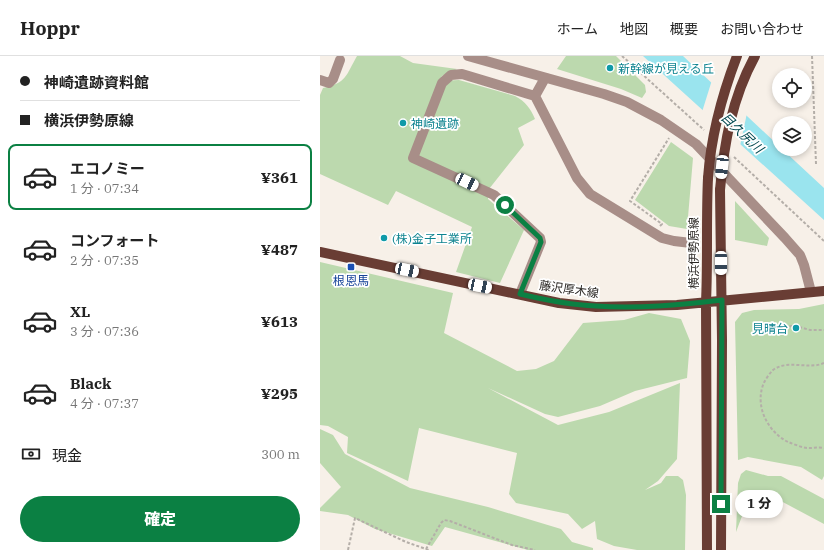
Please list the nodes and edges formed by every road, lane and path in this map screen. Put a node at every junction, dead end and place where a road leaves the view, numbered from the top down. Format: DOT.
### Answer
graph roads {
  1 [pos="468,56"];
  2 [pos="622,56"];
  3 [pos="737,56"];
  4 [pos="755,56"];
  5 [pos="812,56"];
  6 [pos="340,60"];
  7 [pos="632,66"];
  8 [pos="626,72"];
  9 [pos="545,78"];
  10 [pos="320,80"];
  11 [pos="535,96"];
  12 [pos="671,135"];
  13 [pos="709,135"];
  14 [pos="732,155"];
  15 [pos="816,164"];
  16 [pos="656,234"];
  17 [pos="824,241"];
  18 [pos="690,243"];
  19 [pos="320,252"];
  20 [pos="824,291"];
  21 [pos="811,292"];
  22 [pos="520,294"];
  23 [pos="722,300"];
  24 [pos="706,302"];
  25 [pos="824,330"];
  26 [pos="760,333"];
  27 [pos="824,364"];
  28 [pos="824,448"];
  29 [pos="348,550"];
  30 [pos="427,550"];
  31 [pos="535,550"];
  32 [pos="707,550"];
  33 [pos="721,550"];
  1 -- 9 [label="street"];
  2 -- 7 [label="path"];
  3 -- 24 [label="main road, 横浜伊勢原線, bridge"];
  4 -- 23 [label="main road, bridge"];
  5 -- 15 [label="path"];
  6 -- 10 [label="street"];
  7 -- 8 [label="path"];
  7 -- 13 [label="path"];
  9 -- 11 [label="street"];
  9 -- 21 [label="street"];
  11 -- 16 [label="street"];
  11 -- 22 [label="street"];
  12 -- 16 [label="path"];
  14 -- 17 [label="path"];
  16 -- 18 [label="street"];
  19 -- 22 [label="main road, 藤沢厚木線"];
  20 -- 21 [label="main road"];
  21 -- 23 [label="main road"];
  22 -- 24 [label="main road, 藤沢厚木線"];
  23 -- 24 [label="main road, 藤沢厚木線"];
  23 -- 33 [label="main road"];
  24 -- 32 [label="main road, 横浜伊勢原線"];
  25 -- 26 [label="path"];
  27 -- 28 [label="path"];
  29 -- 30 [label="path"];
  30 -- 31 [label="path"];
}
